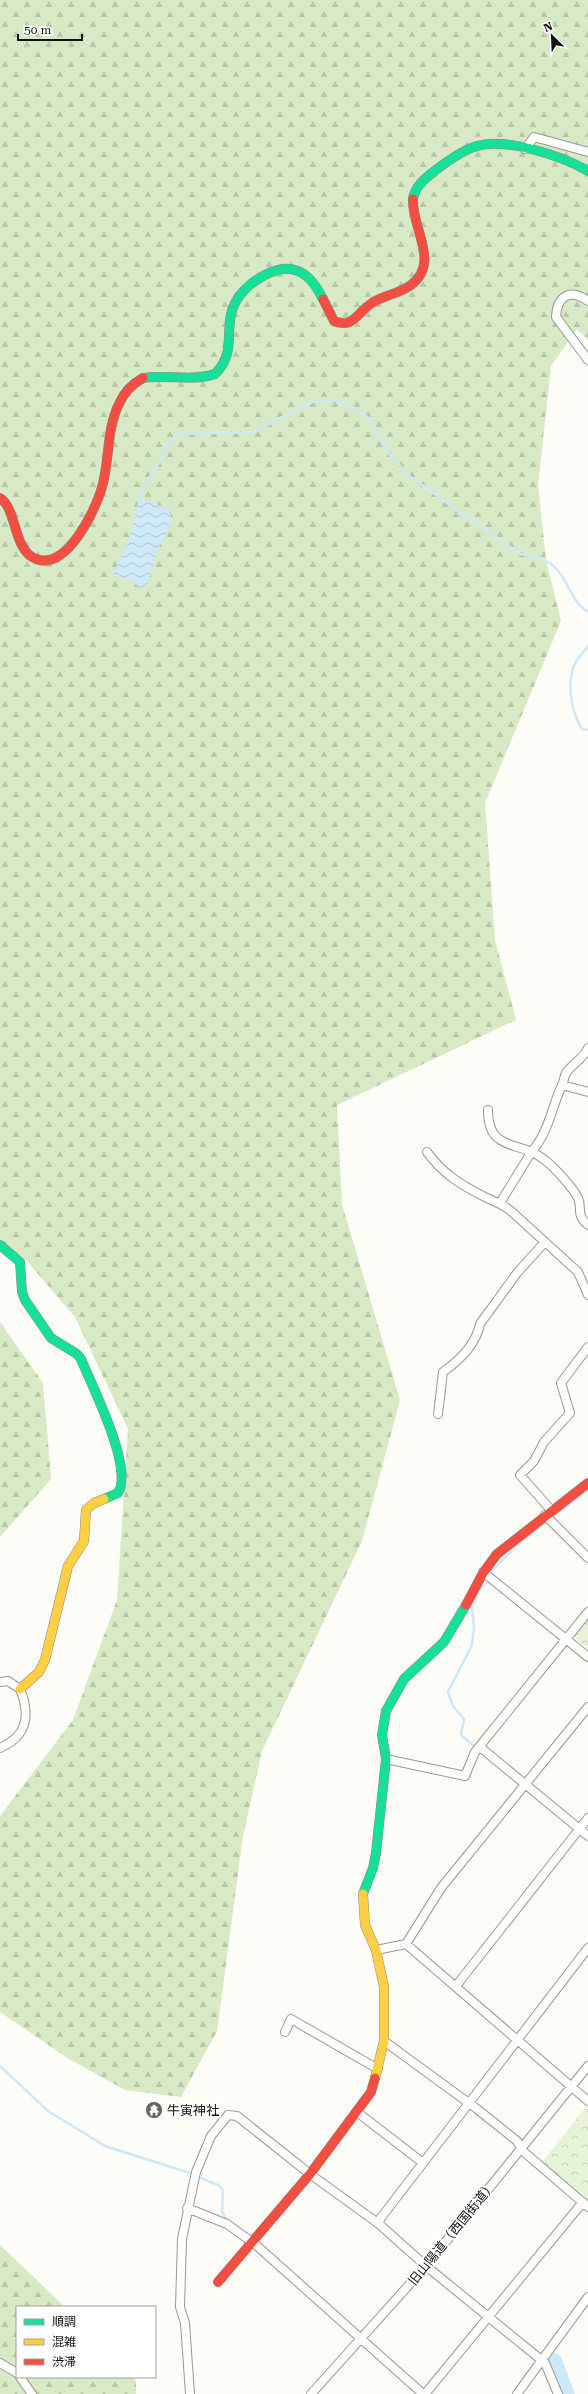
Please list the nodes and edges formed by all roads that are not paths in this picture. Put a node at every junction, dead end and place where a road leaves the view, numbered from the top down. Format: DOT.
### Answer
graph roads {
  1 [pos="525,149"];
  2 [pos="588,152"];
  3 [pos="588,171"];
  4 [pos="588,301"];
  5 [pos="588,360"];
  6 [pos="0,498"];
  7 [pos="588,1048"];
  8 [pos="562,1085"];
  9 [pos="588,1092"];
  10 [pos="488,1110"];
  11 [pos="532,1151"];
  12 [pos="427,1152"];
  13 [pos="500,1203"];
  14 [pos="588,1225"];
  15 [pos="544,1243"];
  16 [pos="0,1245"];
  17 [pos="588,1295"];
  18 [pos="588,1347"];
  19 [pos="438,1414"];
  20 [pos="588,1483"];
  21 [pos="548,1512"];
  22 [pos="588,1558"];
  23 [pos="484,1572"];
  24 [pos="588,1612"];
  25 [pos="565,1640"];
  26 [pos="588,1658"];
  27 [pos="0,1682"];
  28 [pos="20,1689"];
  29 [pos="588,1707"];
  30 [pos="480,1747"];
  31 [pos="0,1748"];
  32 [pos="386,1758"];
  33 [pos="525,1784"];
  34 [pos="588,1818"];
  35 [pos="580,1829"];
  36 [pos="588,1836"];
  37 [pos="406,1944"];
  38 [pos="588,1948"];
  39 [pos="376,1950"];
  40 [pos="456,1986"];
  41 [pos="285,2032"];
  42 [pos="517,2038"];
  43 [pos="384,2041"];
  44 [pos="588,2066"];
  45 [pos="378,2069"];
  46 [pos="571,2087"];
  47 [pos="588,2101"];
  48 [pos="468,2103"];
  49 [pos="357,2112"];
  50 [pos="522,2148"];
  51 [pos="423,2163"];
  52 [pos="310,2174"];
  53 [pos="585,2205"];
  54 [pos="187,2208"];
  55 [pos="379,2224"];
  56 [pos="252,2243"];
  57 [pos="426,2266"];
  58 [pos="218,2282"];
  59 [pos="588,2298"];
  60 [pos="488,2317"];
  61 [pos="360,2338"];
  62 [pos="540,2359"];
  63 [pos="0,2363"];
  64 [pos="16,2372"];
  65 [pos="21,2378"];
  66 [pos="32,2394"];
  67 [pos="190,2394"];
  68 [pos="311,2394"];
  69 [pos="424,2394"];
  70 [pos="517,2394"];
  71 [pos="558,2394"];
  1 -- 2 [label="street"];
  1 -- 3 [label="street"];
  1 -- 6 [label="street"];
  4 -- 5 [label="street"];
  7 -- 8 [label="street"];
  8 -- 9 [label="street"];
  8 -- 11 [label="street"];
  10 -- 11 [label="street"];
  11 -- 13 [label="street"];
  11 -- 14 [label="street"];
  12 -- 13 [label="street"];
  13 -- 15 [label="street"];
  15 -- 17 [label="street"];
  15 -- 19 [label="street"];
  16 -- 28 [label="street"];
  18 -- 21 [label="street"];
  20 -- 21 [label="street"];
  21 -- 22 [label="street"];
  21 -- 23 [label="street"];
  23 -- 25 [label="street"];
  23 -- 32 [label="street"];
  24 -- 25 [label="street"];
  25 -- 26 [label="street"];
  25 -- 30 [label="street"];
  27 -- 28 [label="street"];
  28 -- 31 [label="street"];
  29 -- 33 [label="street"];
  30 -- 32 [label="street"];
  30 -- 33 [label="street"];
  32 -- 39 [label="street"];
  33 -- 35 [label="street"];
  33 -- 37 [label="street"];
  34 -- 35 [label="street"];
  35 -- 36 [label="street"];
  35 -- 40 [label="street"];
  37 -- 39 [label="street"];
  37 -- 40 [label="street"];
  38 -- 42 [label="street"];
  39 -- 43 [label="street"];
  40 -- 42 [label="street"];
  41 -- 45 [label="street"];
  42 -- 46 [label="street"];
  42 -- 48 [label="street"];
  43 -- 45 [label="street"];
  43 -- 48 [label="street"];
  44 -- 46 [label="street, 旧山陽道（西国街道）"];
  45 -- 49 [label="street"];
  46 -- 47 [label="street"];
  46 -- 50 [label="street, 旧山陽道（西国街道）"];
  48 -- 50 [label="street"];
  48 -- 51 [label="street"];
  49 -- 51 [label="street"];
  49 -- 52 [label="street"];
  50 -- 53 [label="street"];
  50 -- 57 [label="street, 旧山陽道（西国街道）"];
  51 -- 55 [label="street"];
  52 -- 54 [label="street"];
  52 -- 55 [label="street"];
  52 -- 56 [label="street"];
  53 -- 60 [label="street"];
  54 -- 56 [label="street"];
  54 -- 67 [label="street"];
  55 -- 57 [label="street"];
  56 -- 58 [label="street"];
  56 -- 61 [label="street"];
  57 -- 60 [label="street"];
  57 -- 61 [label="street, 旧山陽道（西国街道）"];
  59 -- 62 [label="street"];
  60 -- 62 [label="street"];
  60 -- 69 [label="street"];
  61 -- 68 [label="street, 旧山陽道（西国街道）"];
  61 -- 69 [label="street"];
  62 -- 70 [label="street"];
  62 -- 71 [label="street"];
  63 -- 64 [label="street"];
  65 -- 66 [label="street"];
}
